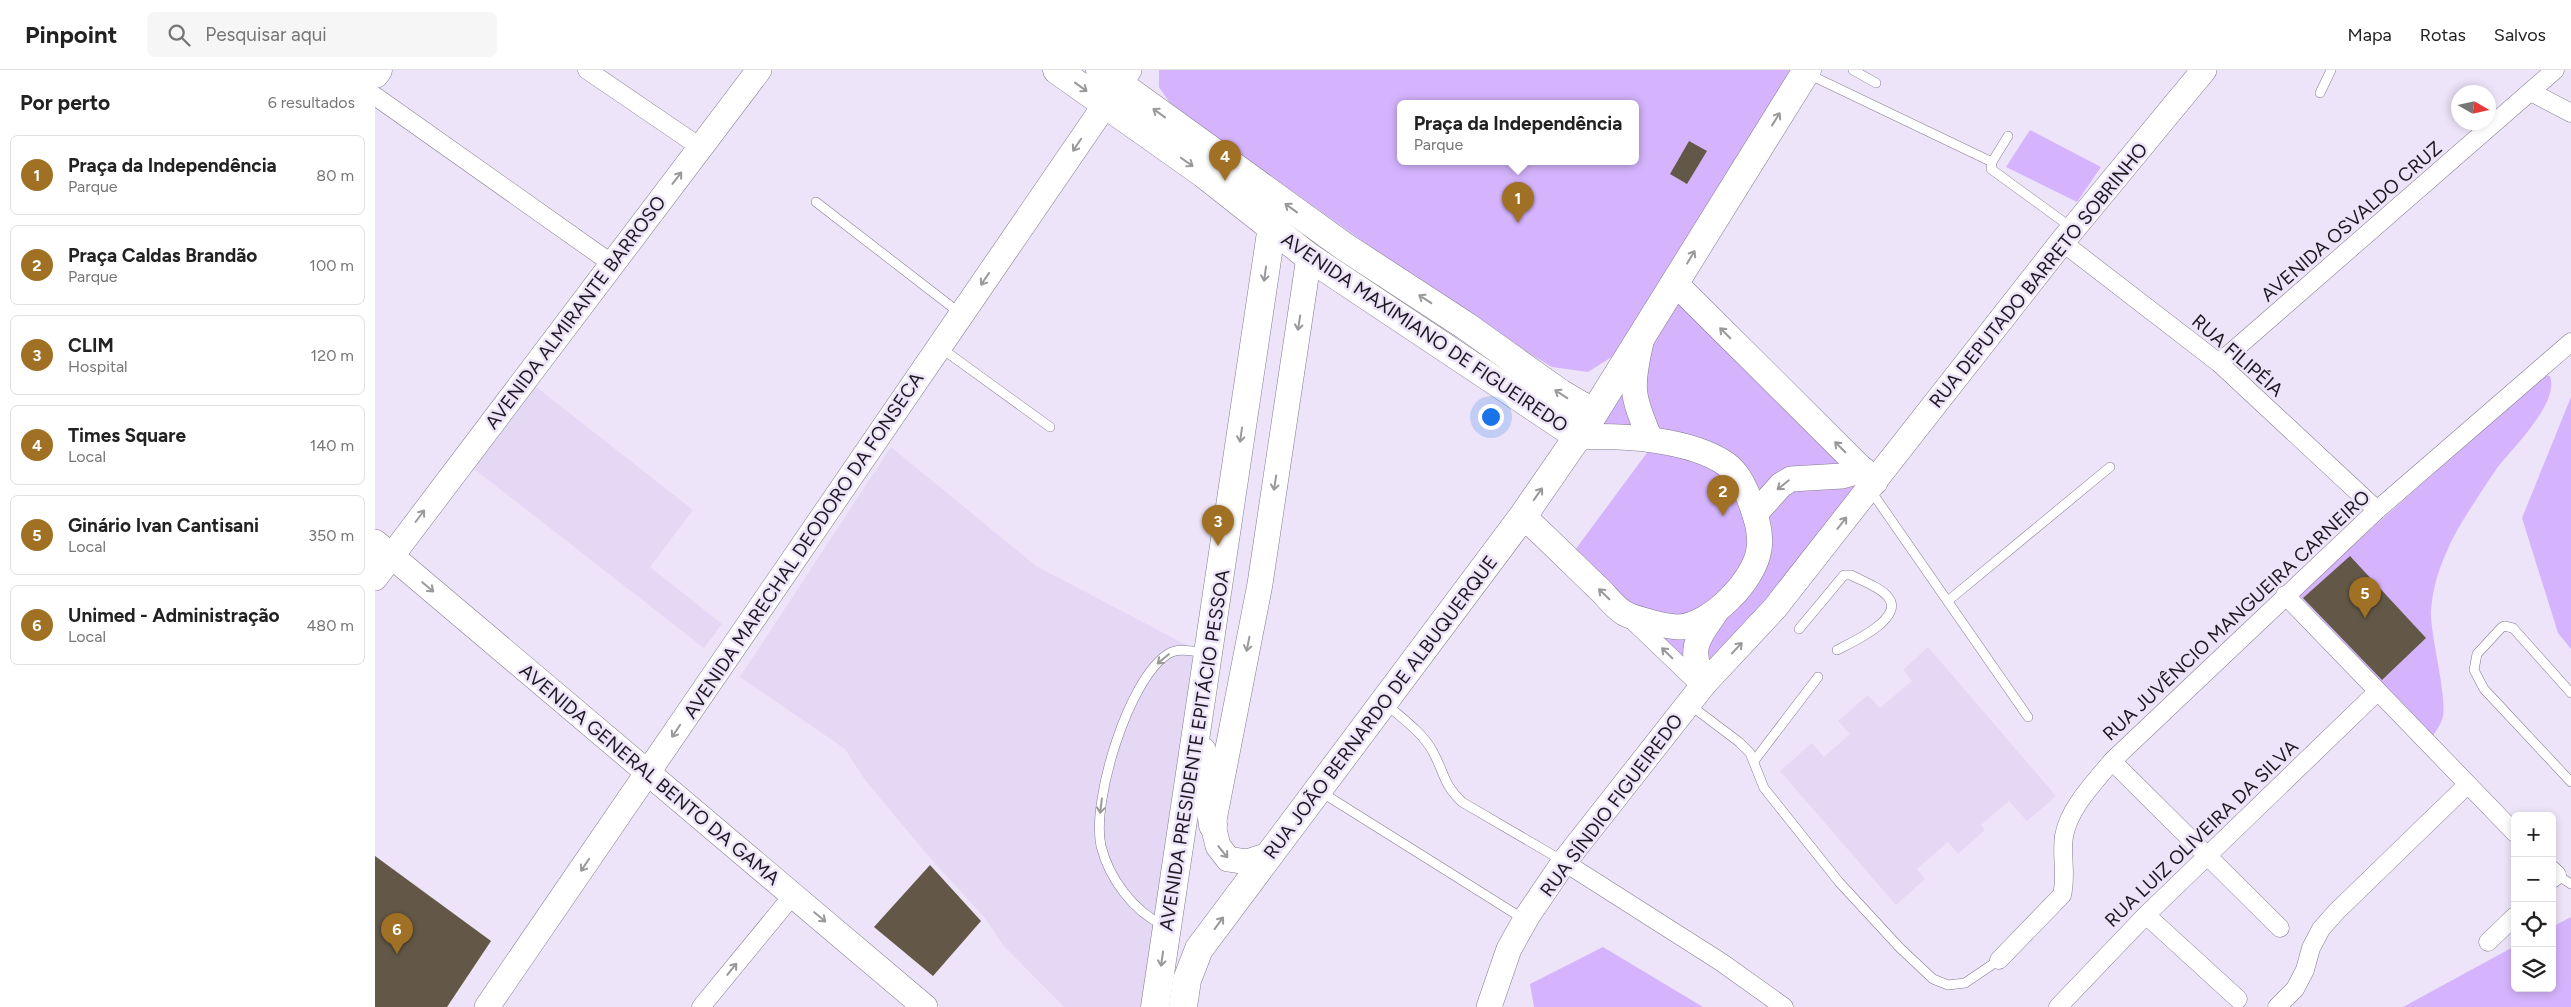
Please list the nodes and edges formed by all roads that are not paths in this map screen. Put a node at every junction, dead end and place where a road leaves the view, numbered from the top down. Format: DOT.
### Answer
graph roads {
  1 [pos="378,70"];
  2 [pos="587,70"];
  3 [pos="759,70"];
  4 [pos="1057,70"];
  5 [pos="1853,70"];
  6 [pos="2203,70"];
  7 [pos="2331,70"];
  8 [pos="2555,70"];
  9 [pos="1807,71"];
  10 [pos="375,74"];
  11 [pos="1113,82"];
  12 [pos="1876,83"];
  13 [pos="2531,92"];
  14 [pos="2320,93"];
  15 [pos="375,96"];
  16 [pos="2571,113"];
  17 [pos="2008,136"];
  18 [pos="700,147"];
  19 [pos="1991,162"];
  20 [pos="816,202"];
  21 [pos="1272,226"];
  22 [pos="2067,235"];
  23 [pos="1309,257"];
  24 [pos="611,263"];
  25 [pos="1675,284"];
  26 [pos="961,314"];
  27 [pos="1642,340"];
  28 [pos="2571,342"];
  29 [pos="939,346"];
  30 [pos="2219,363"];
  31 [pos="1594,413"];
  32 [pos="1051,427"];
  33 [pos="1579,437"];
  34 [pos="1650,439"];
  35 [pos="2110,467"];
  36 [pos="1869,480"];
  37 [pos="2377,510"];
  38 [pos="1755,514"];
  39 [pos="1523,516"];
  40 [pos="383,549"];
  41 [pos="375,578"];
  42 [pos="1733,594"];
  43 [pos="2285,595"];
  44 [pos="1949,600"];
  45 [pos="1624,612"];
  46 [pos="1769,613"];
  47 [pos="1799,628"];
  48 [pos="1837,650"];
  49 [pos="1209,653"];
  50 [pos="1818,677"];
  51 [pos="1698,691"];
  52 [pos="2377,692"];
  53 [pos="2571,693"];
  54 [pos="1385,703"];
  55 [pos="2028,717"];
  56 [pos="1198,720"];
  57 [pos="2112,761"];
  58 [pos="1755,762"];
  59 [pos="648,772"];
  60 [pos="2571,782"];
  61 [pos="2467,786"];
  62 [pos="1318,790"];
  63 [pos="1213,825"];
  64 [pos="2511,829"];
  65 [pos="1268,855"];
  66 [pos="2207,856"];
  67 [pos="1564,862"];
  68 [pos="793,895"];
  69 [pos="2146,915"];
  70 [pos="1519,917"];
  71 [pos="2511,920"];
  72 [pos="1167,927"];
  73 [pos="2280,928"];
  74 [pos="2488,942"];
  75 [pos="1999,960"];
  76 [pos="2238,999"];
  77 [pos="2064,1005"];
  78 [pos="487,1007"];
  79 [pos="701,1007"];
  80 [pos="925,1007"];
  81 [pos="1155,1007"];
  82 [pos="1183,1007"];
  83 [pos="1489,1007"];
  84 [pos="1784,1007"];
  85 [pos="2277,1007"];
  1 -- 10 [label="main road"];
  2 -- 18 [label="street"];
  3 -- 18 [label="street, AVENIDA ALMIRANTE BARROSO"];
  4 -- 11 [label="main road, one-way"];
  5 -- 12 [label="lane"];
  6 -- 22 [label="street, RUA DEPUTADO BARRETO SOBRINHO"];
  7 -- 14 [label="lane"];
  8 -- 13 [label="street, AVENIDA OSVALDO CRUZ"];
  9 -- 19 [label="lane"];
  25 -- 9 [label="main road, RUA JOÃO BERNARDO DE ALBUQUERQUE, one-way"];
  11 -- 21 [label="main road, AVENIDA MAXIMIANO DE FIGUEIREDO, one-way"];
  11 -- 26 [label="street, AVENIDA MARECHAL DEODORO DA FONSECA, one-way"];
  31 -- 11 [label="main road, one-way"];
  13 -- 16 [label="street"];
  13 -- 30 [label="street, AVENIDA OSVALDO CRUZ"];
  15 -- 24 [label="street"];
  17 -- 19 [label="lane"];
  24 -- 18 [label="street, AVENIDA ALMIRANTE BARROSO, one-way"];
  19 -- 22 [label="lane"];
  20 -- 26 [label="lane"];
  21 -- 23 [label="main road, AVENIDA MAXIMIANO DE FIGUEIREDO"];
  21 -- 49 [label="main road, AVENIDA PRESIDENTE EPITÁCIO PESSOA, one-way"];
  22 -- 30 [label="street, RUA FILIPÉIA"];
  22 -- 36 [label="street, RUA DEPUTADO BARRETO SOBRINHO"];
  23 -- 33 [label="main road, AVENIDA MAXIMIANO DE FIGUEIREDO"];
  23 -- 63 [label="street, AVENIDA PRESIDENTE EPITÁCIO PESSOA, one-way"];
  40 -- 24 [label="street, AVENIDA ALMIRANTE BARROSO, one-way"];
  25 -- 27 [label="main road, RUA JOÃO BERNARDO DE ALBUQUERQUE"];
  36 -- 25 [label="street, one-way"];
  26 -- 29 [label="street, AVENIDA MARECHAL DEODORO DA FONSECA"];
  27 -- 31 [label="main road, RUA JOÃO BERNARDO DE ALBUQUERQUE"];
  27 -- 34 [label="street"];
  28 -- 37 [label="street, RUA JUVÊNCIO MANGUEIRA CARNEIRO"];
  29 -- 32 [label="lane"];
  29 -- 59 [label="street, AVENIDA MARECHAL DEODORO DA FONSECA, one-way"];
  30 -- 37 [label="street, RUA FILIPÉIA"];
  31 -- 33 [label="main road, RUA JOÃO BERNARDO DE ALBUQUERQUE"];
  33 -- 34 [label="street"];
  39 -- 33 [label="main road, RUA JOÃO BERNARDO DE ALBUQUERQUE, one-way"];
  34 -- 38 [label="street"];
  35 -- 44 [label="lane"];
  36 -- 38 [label="street, one-way"];
  36 -- 44 [label="lane"];
  46 -- 36 [label="street, RUA DEPUTADO BARRETO SOBRINHO, one-way"];
  37 -- 43 [label="street, RUA JUVÊNCIO MANGUEIRA CARNEIRO"];
  38 -- 42 [label="street"];
  45 -- 39 [label="street, one-way"];
  39 -- 54 [label="main road, RUA JOÃO BERNARDO DE ALBUQUERQUE"];
  40 -- 41 [label="street, AVENIDA ALMIRANTE BARROSO"];
  40 -- 59 [label="street, AVENIDA GENERAL BENTO DA GAMA, one-way"];
  42 -- 45 [label="street"];
  42 -- 46 [label="street"];
  42 -- 51 [label="street"];
  43 -- 52 [label="street"];
  43 -- 57 [label="street, RUA JUVÊNCIO MANGUEIRA CARNEIRO"];
  44 -- 55 [label="lane"];
  51 -- 45 [label="street, one-way"];
  51 -- 46 [label="street, RUA SÍNDIO FIGUEIREDO, one-way"];
  47 -- 48 [label="lane"];
  49 -- 56 [label="main road, AVENIDA PRESIDENTE EPITÁCIO PESSOA"];
  49 -- 72 [label="lane, one-way"];
  50 -- 58 [label="lane"];
  51 -- 58 [label="lane"];
  51 -- 67 [label="street, RUA SÍNDIO FIGUEIREDO"];
  52 -- 61 [label="street"];
  52 -- 66 [label="street, RUA LUIZ OLIVEIRA DA SILVA"];
  53 -- 60 [label="lane"];
  54 -- 62 [label="main road, RUA JOÃO BERNARDO DE ALBUQUERQUE"];
  54 -- 67 [label="lane"];
  56 -- 63 [label="main road"];
  56 -- 72 [label="main road, AVENIDA PRESIDENTE EPITÁCIO PESSOA"];
  57 -- 66 [label="street"];
  57 -- 75 [label="street, RUA JUVÊNCIO MANGUEIRA CARNEIRO"];
  58 -- 75 [label="lane"];
  59 -- 68 [label="street, AVENIDA GENERAL BENTO DA GAMA"];
  59 -- 78 [label="street, AVENIDA MARECHAL DEODORO DA FONSECA, one-way"];
  61 -- 64 [label="street"];
  61 -- 85 [label="street"];
  62 -- 65 [label="main road, RUA JOÃO BERNARDO DE ALBUQUERQUE"];
  62 -- 70 [label="lane"];
  63 -- 65 [label="street, AVENIDA PRESIDENTE EPITÁCIO PESSOA, one-way"];
  82 -- 65 [label="main road, RUA JOÃO BERNARDO DE ALBUQUERQUE, one-way"];
  66 -- 69 [label="street, RUA LUIZ OLIVEIRA DA SILVA"];
  66 -- 73 [label="street"];
  67 -- 70 [label="street, RUA SÍNDIO FIGUEIREDO"];
  67 -- 84 [label="street"];
  79 -- 68 [label="street, one-way"];
  68 -- 80 [label="street, AVENIDA GENERAL BENTO DA GAMA, one-way"];
  69 -- 76 [label="street"];
  69 -- 77 [label="street, RUA LUIZ OLIVEIRA DA SILVA"];
  70 -- 83 [label="street, RUA SÍNDIO FIGUEIREDO"];
  71 -- 74 [label="street"];
  72 -- 81 [label="main road, AVENIDA PRESIDENTE EPITÁCIO PESSOA, one-way"];
}
